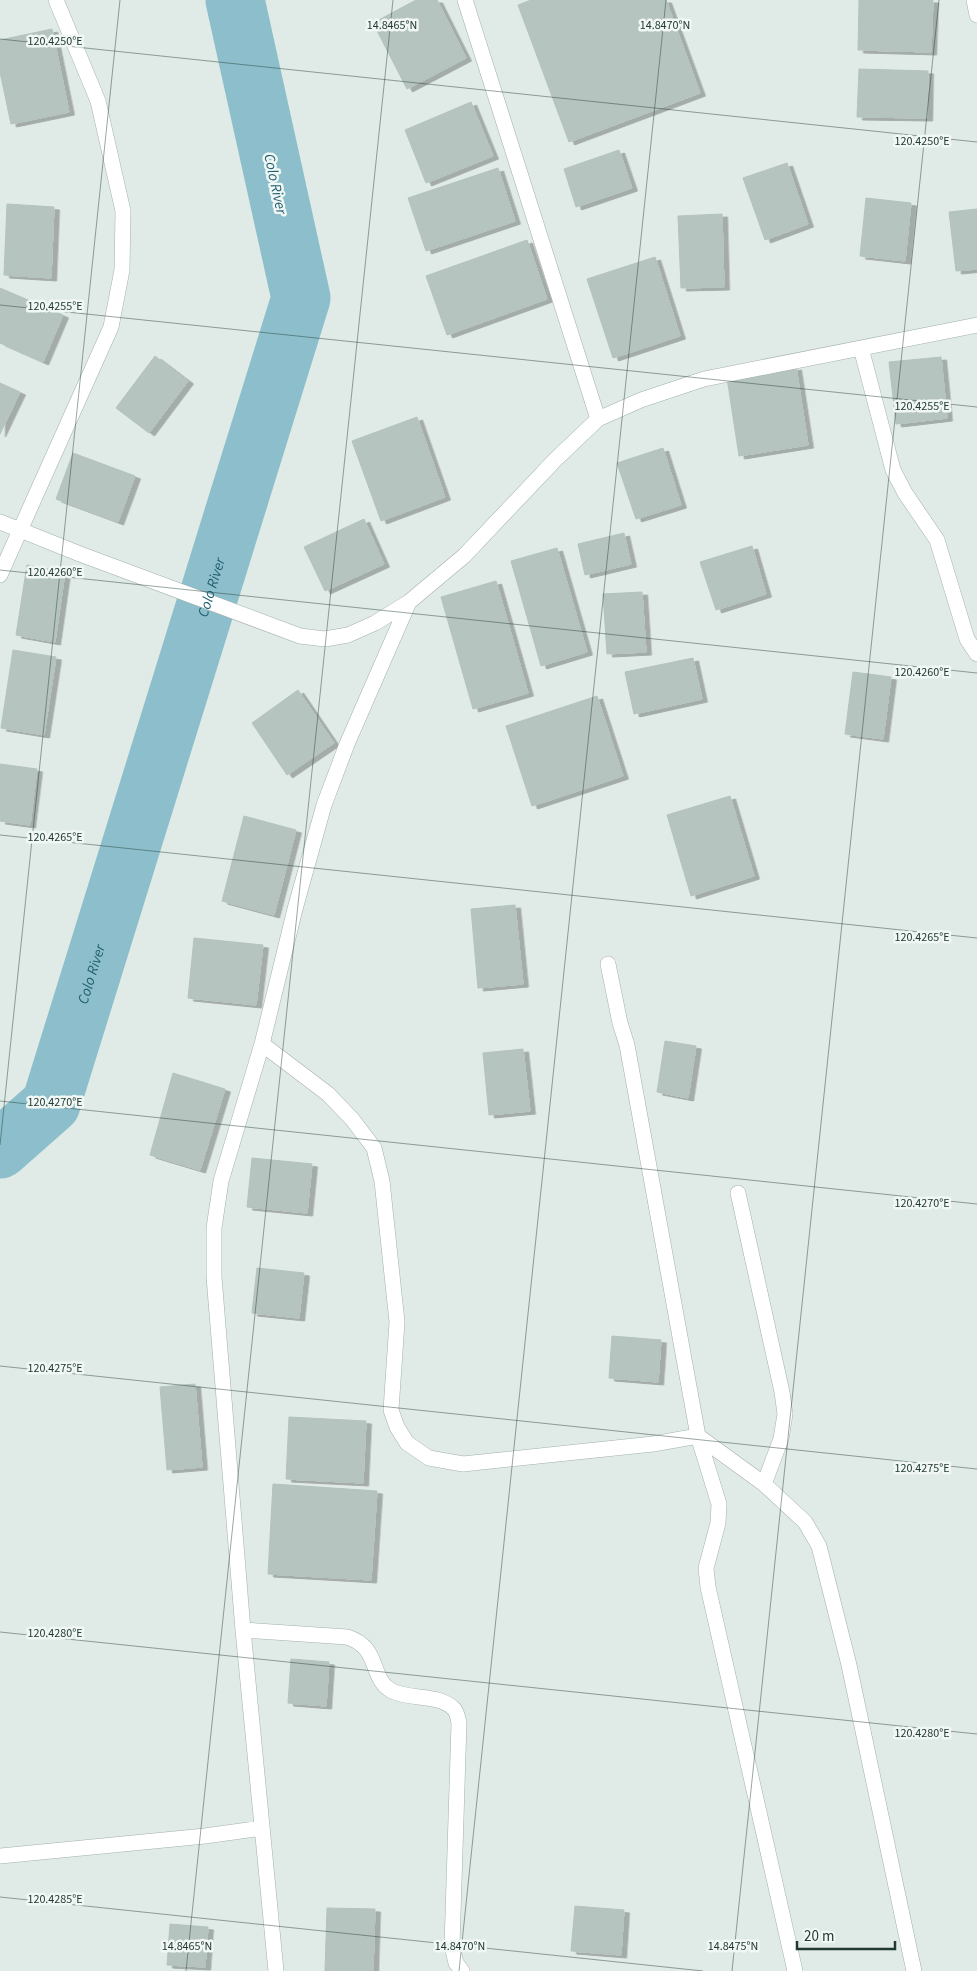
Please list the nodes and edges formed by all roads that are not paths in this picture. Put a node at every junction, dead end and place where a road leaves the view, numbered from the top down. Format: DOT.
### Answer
graph roads {
  1 [pos="56,0"];
  2 [pos="465,0"];
  3 [pos="974,0"];
  4 [pos="977,15"];
  5 [pos="977,325"];
  6 [pos="861,348"];
  7 [pos="598,419"];
  8 [pos="0,522"];
  9 [pos="21,530"];
  10 [pos="0,575"];
  11 [pos="409,602"];
  12 [pos="977,654"];
  13 [pos="608,964"];
  14 [pos="262,1044"];
  15 [pos="738,1193"];
  16 [pos="698,1436"];
  17 [pos="764,1484"];
  18 [pos="243,1630"];
  19 [pos="262,1828"];
  20 [pos="0,1856"];
  21 [pos="276,1971"];
  22 [pos="462,1971"];
  23 [pos="796,1971"];
  24 [pos="914,1971"];
  1 -- 9 [label="street"];
  2 -- 7 [label="street"];
  3 -- 4 [label="street"];
  5 -- 6 [label="street"];
  6 -- 7 [label="street"];
  6 -- 12 [label="street"];
  7 -- 11 [label="street"];
  8 -- 9 [label="street"];
  9 -- 10 [label="street"];
  9 -- 11 [label="street"];
  11 -- 14 [label="street"];
  13 -- 16 [label="street"];
  14 -- 16 [label="street"];
  14 -- 18 [label="street"];
  15 -- 17 [label="street"];
  16 -- 17 [label="street"];
  16 -- 23 [label="street"];
  17 -- 24 [label="street"];
  18 -- 19 [label="street"];
  18 -- 22 [label="street"];
  19 -- 20 [label="street"];
  19 -- 21 [label="street"];
}
